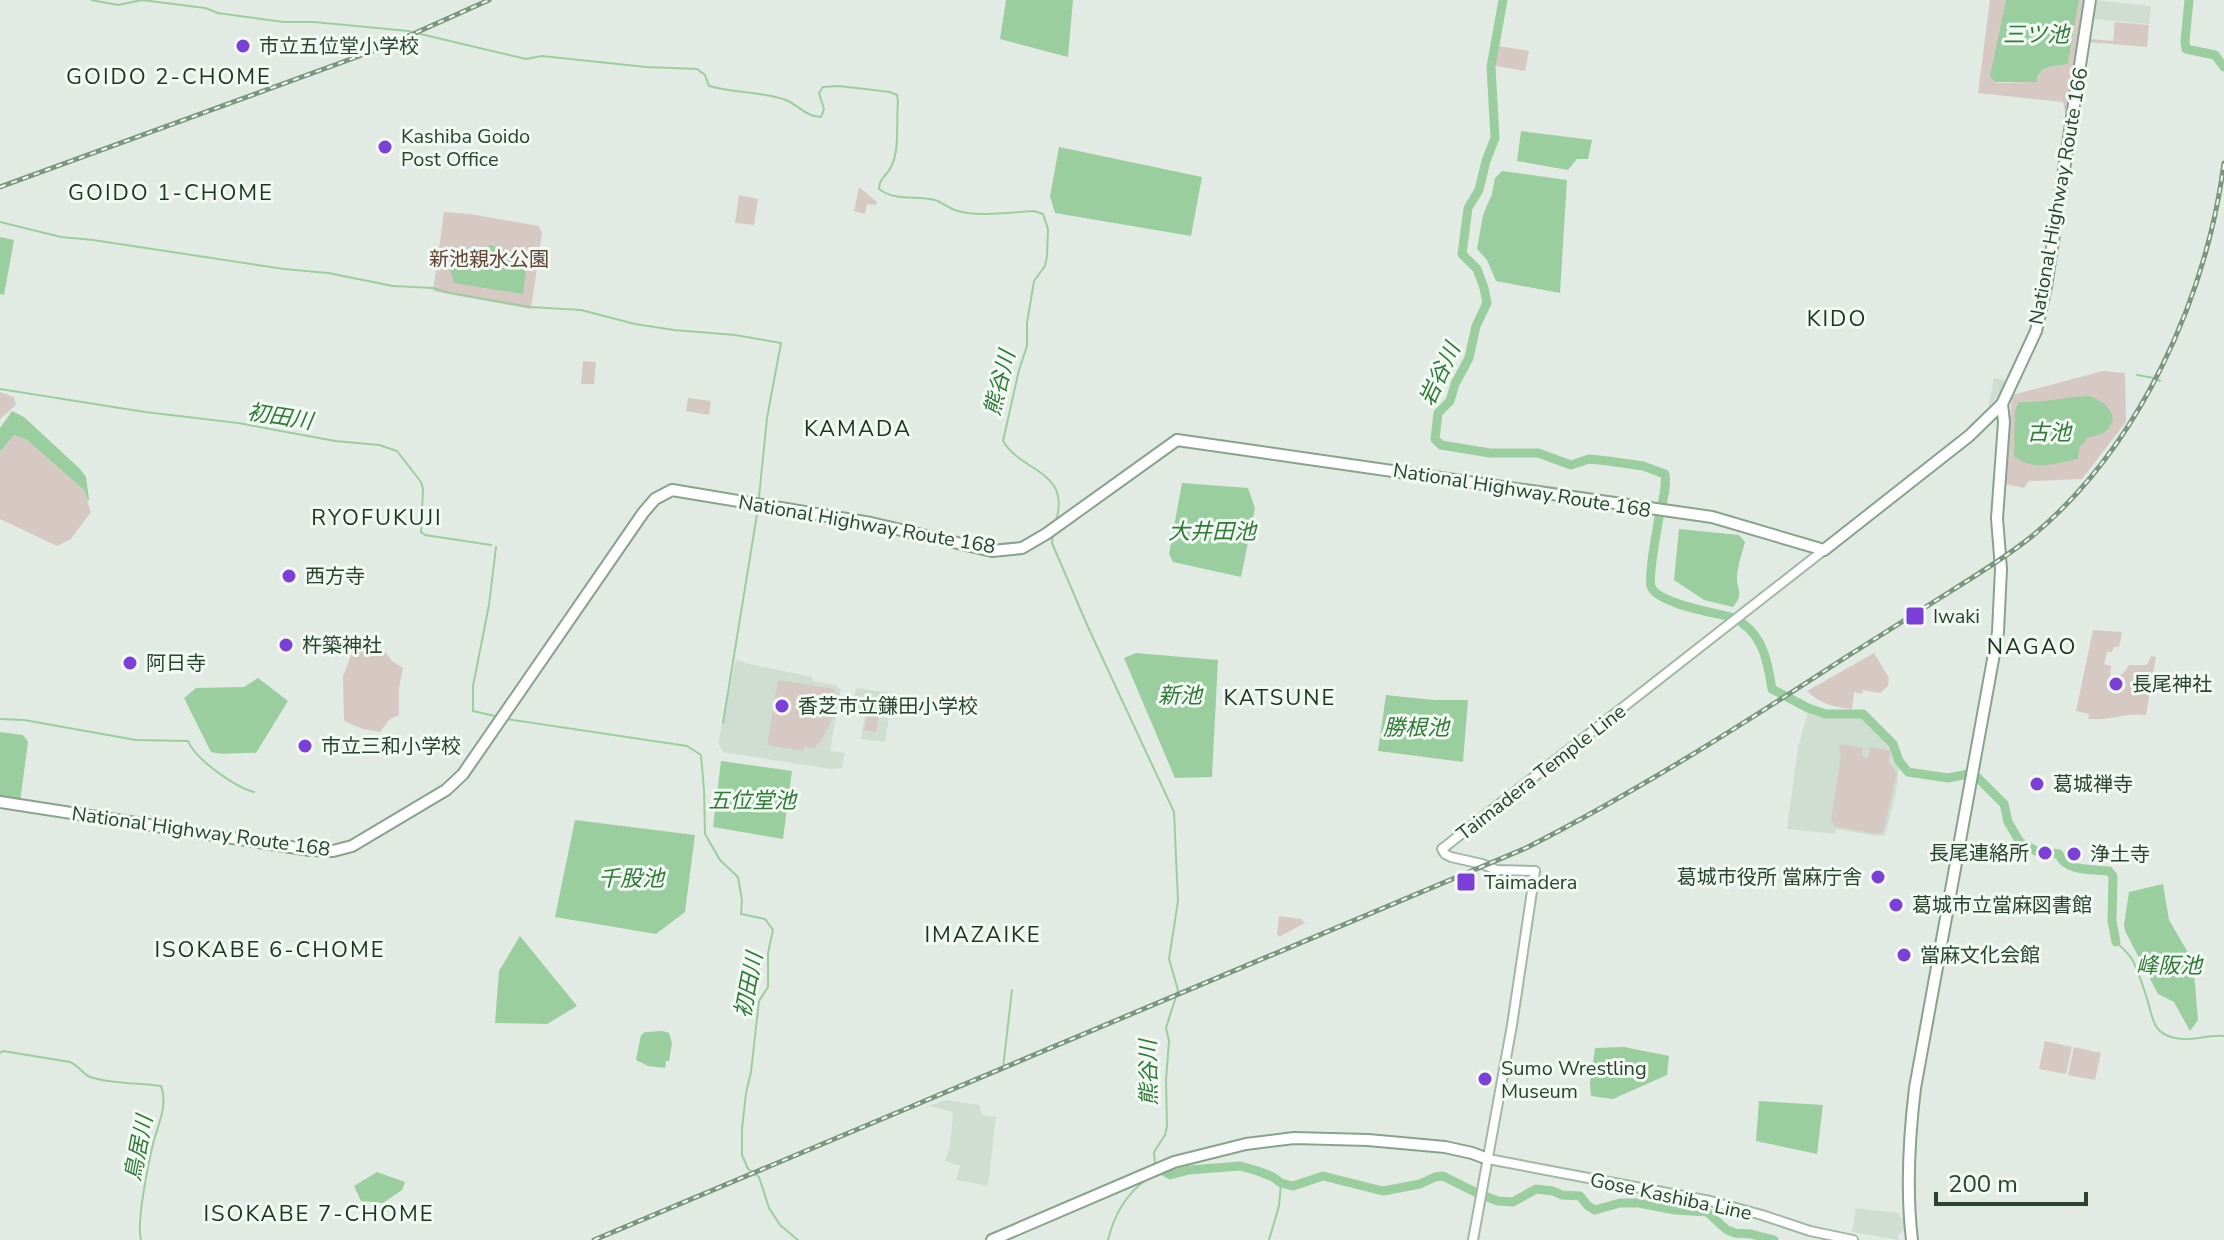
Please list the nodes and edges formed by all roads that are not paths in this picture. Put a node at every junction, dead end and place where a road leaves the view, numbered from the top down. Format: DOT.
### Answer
graph roads {
  1 [pos="2090,0"];
  2 [pos="2002,404"];
  3 [pos="1824,550"];
  4 [pos="0,802"];
  5 [pos="1488,1159"];
  6 [pos="992,1240"];
  7 [pos="1473,1240"];
  8 [pos="1853,1240"];
  9 [pos="1912,1240"];
  1 -- 2 [label="highway, National Highway Route 166"];
  2 -- 3 [label="highway"];
  2 -- 9 [label="highway, National Highway Route 166"];
  3 -- 4 [label="highway, National Highway Route 168"];
  3 -- 5 [label="main road, Taimadera Temple Line"];
  5 -- 6 [label="highway"];
  5 -- 7 [label="main road, Taimadera Temple Line"];
  5 -- 8 [label="main road, Gose Kashiba Line"];
}
